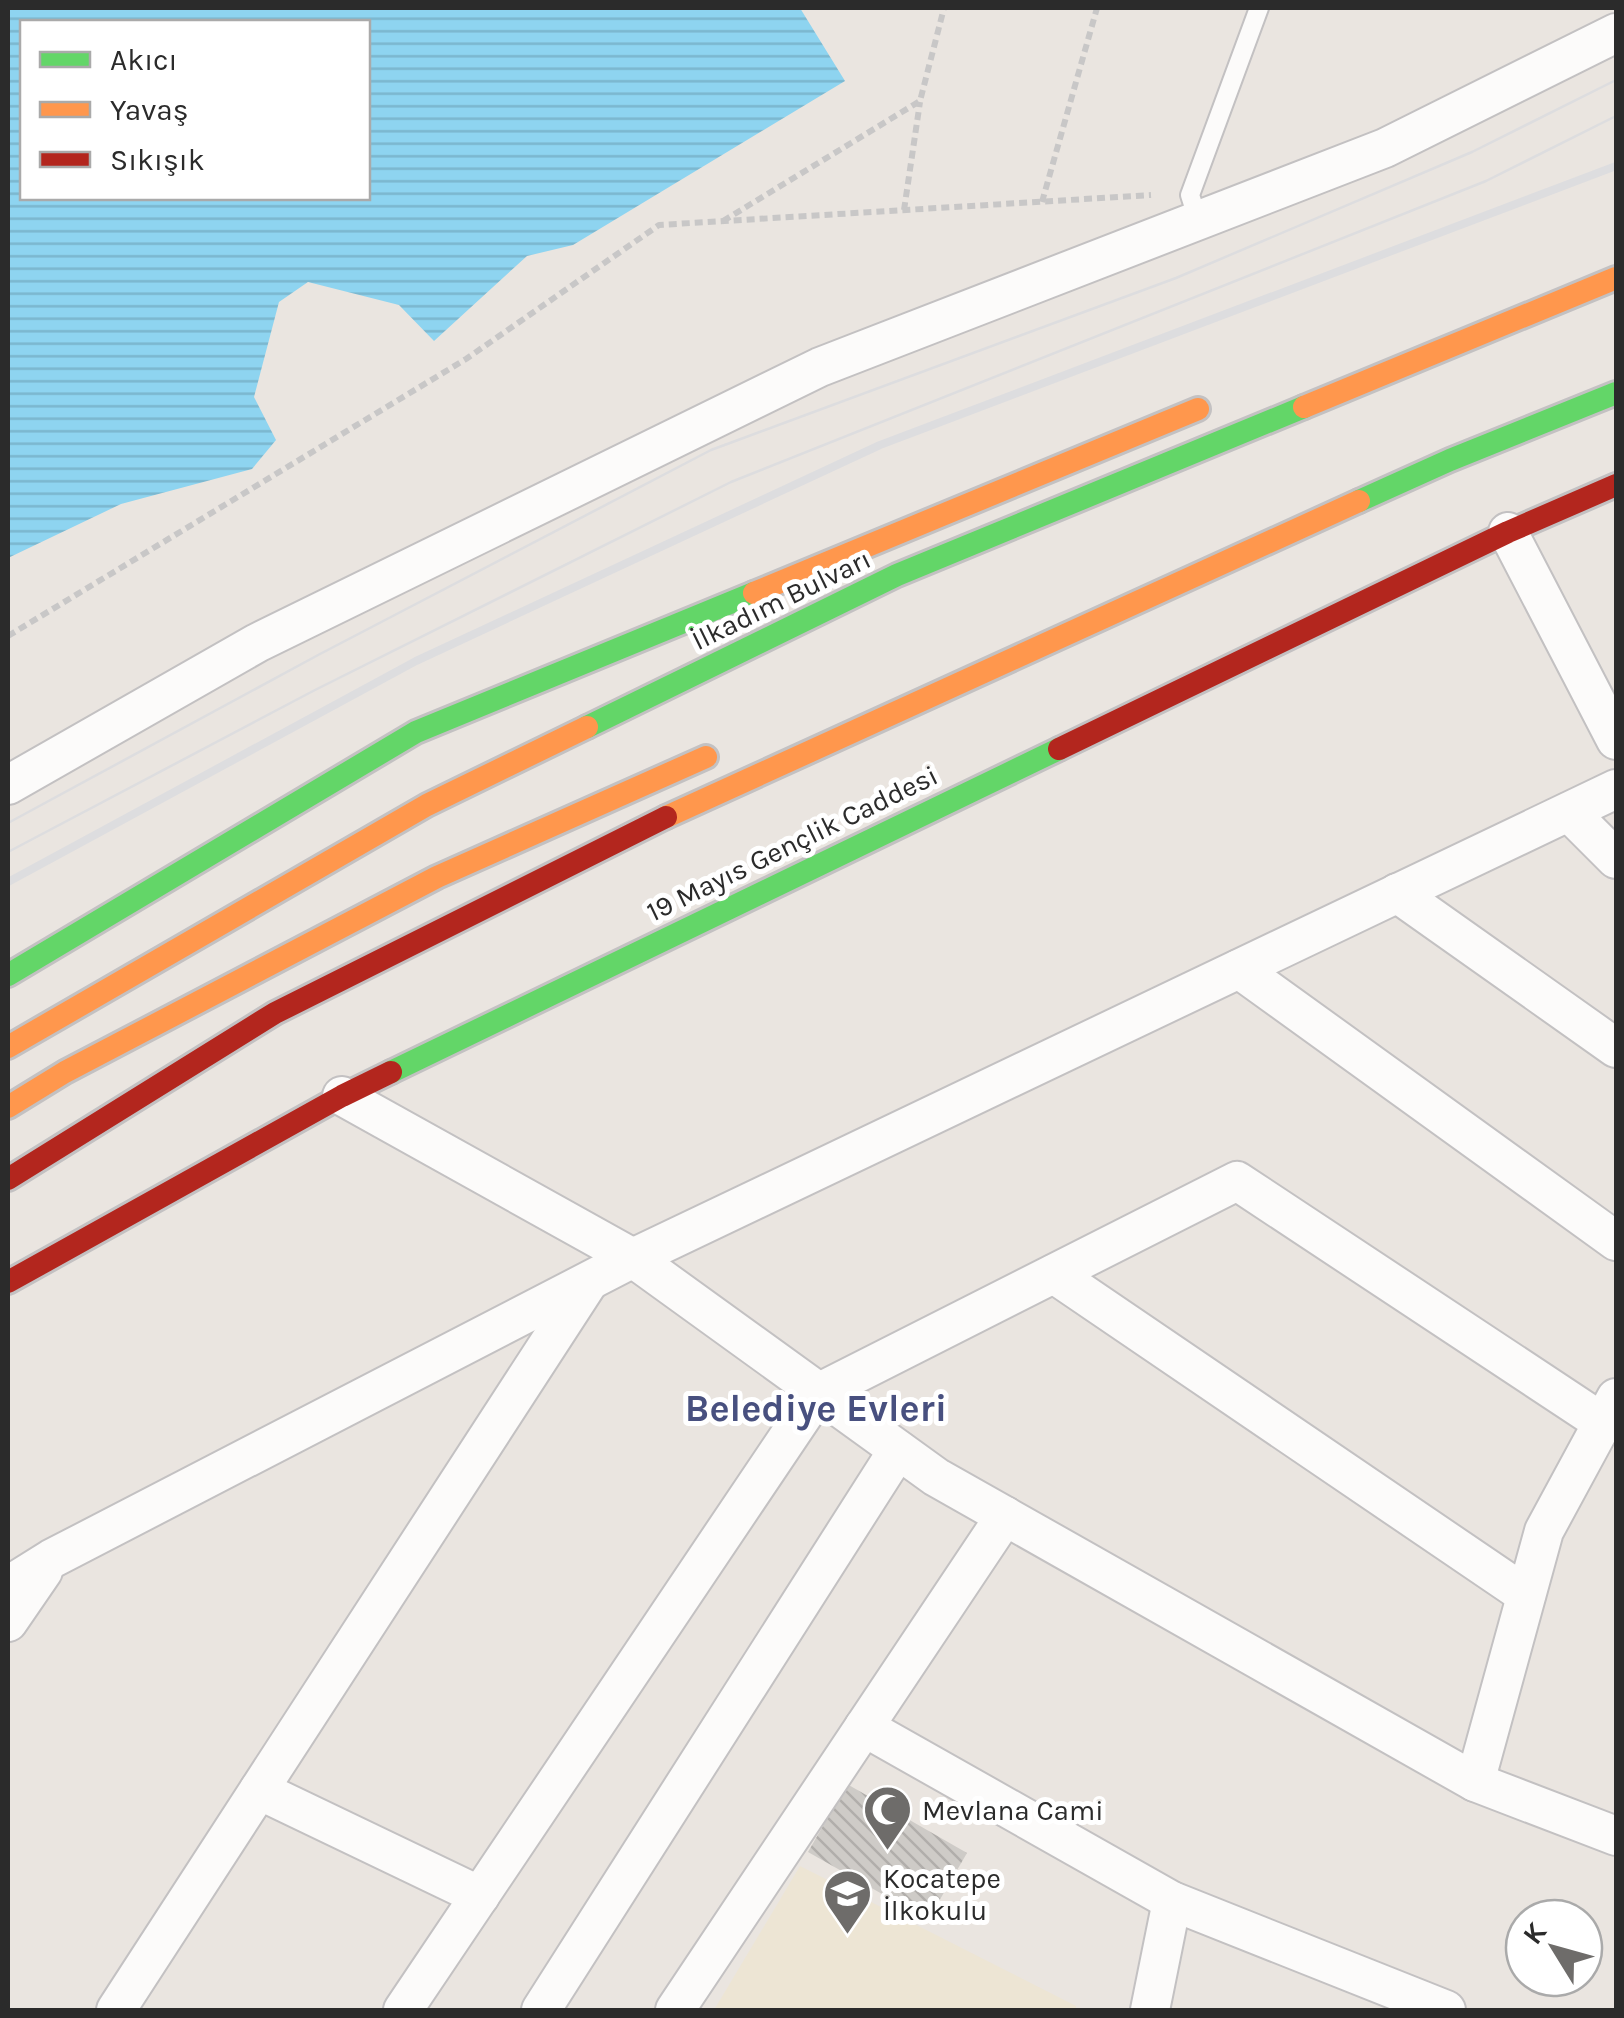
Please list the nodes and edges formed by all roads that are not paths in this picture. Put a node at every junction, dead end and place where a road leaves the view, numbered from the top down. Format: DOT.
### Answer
graph roads {
  1 [pos="1259,8"];
  2 [pos="1616,33"];
  3 [pos="1198,220"];
  4 [pos="1616,278"];
  5 [pos="1616,393"];
  6 [pos="1210,404"];
  7 [pos="1616,485"];
  8 [pos="1508,532"];
  9 [pos="1616,740"];
  10 [pos="727,748"];
  11 [pos="8,785"];
  12 [pos="1616,789"];
  13 [pos="1569,812"];
  14 [pos="1616,858"];
  15 [pos="1398,893"];
  16 [pos="1240,969"];
  17 [pos="8,975"];
  18 [pos="8,1047"];
  19 [pos="1616,1048"];
  20 [pos="342,1096"];
  21 [pos="8,1107"];
  22 [pos="8,1179"];
  23 [pos="1616,1241"];
  24 [pos="633,1258"];
  25 [pos="1054,1274"];
  26 [pos="590,1280"];
  27 [pos="8,1282"];
  28 [pos="818,1393"];
  29 [pos="1610,1410"];
  30 [pos="898,1450"];
  31 [pos="1005,1516"];
  32 [pos="51,1559"];
  33 [pos="8,1586"];
  34 [pos="1526,1596"];
  35 [pos="8,1622"];
  36 [pos="864,1727"];
  37 [pos="1475,1782"];
  38 [pos="259,1790"];
  39 [pos="1616,1836"];
  40 [pos="480,1896"];
  41 [pos="1172,1900"];
  42 [pos="116,2010"];
  43 [pos="403,2010"];
  44 [pos="541,2010"];
  45 [pos="675,2010"];
  46 [pos="1150,2010"];
  47 [pos="1446,2010"];
  1 -- 3 [label="lane"];
  2 -- 3 [label="street"];
  3 -- 11 [label="street"];
  4 -- 18 [label="main road, İlkadım Bulvarı"];
  5 -- 22 [label="main road"];
  6 -- 17 [label="main road"];
  7 -- 8 [label="main road, 19 Mayıs Gençlik Caddesi"];
  8 -- 9 [label="street"];
  8 -- 20 [label="main road, 19 Mayıs Gençlik Caddesi"];
  10 -- 21 [label="main road"];
  12 -- 13 [label="street"];
  13 -- 14 [label="street"];
  13 -- 15 [label="street"];
  15 -- 16 [label="street"];
  15 -- 19 [label="street"];
  16 -- 23 [label="street"];
  16 -- 24 [label="street"];
  20 -- 24 [label="street"];
  20 -- 27 [label="main road, 19 Mayıs Gençlik Caddesi"];
  24 -- 26 [label="street"];
  24 -- 28 [label="street"];
  25 -- 28 [label="street"];
  25 -- 29 [label="street"];
  25 -- 34 [label="street"];
  26 -- 32 [label="street"];
  26 -- 38 [label="street"];
  28 -- 30 [label="street"];
  28 -- 40 [label="street"];
  29 -- 34 [label="street"];
  30 -- 31 [label="street"];
  30 -- 44 [label="street"];
  31 -- 36 [label="street"];
  31 -- 37 [label="street"];
  32 -- 33 [label="street"];
  32 -- 35 [label="street"];
  34 -- 37 [label="street"];
  36 -- 41 [label="street"];
  36 -- 45 [label="street"];
  37 -- 39 [label="street"];
  38 -- 40 [label="street"];
  38 -- 42 [label="street"];
  40 -- 43 [label="street"];
  41 -- 46 [label="street"];
  41 -- 47 [label="street"];
}
